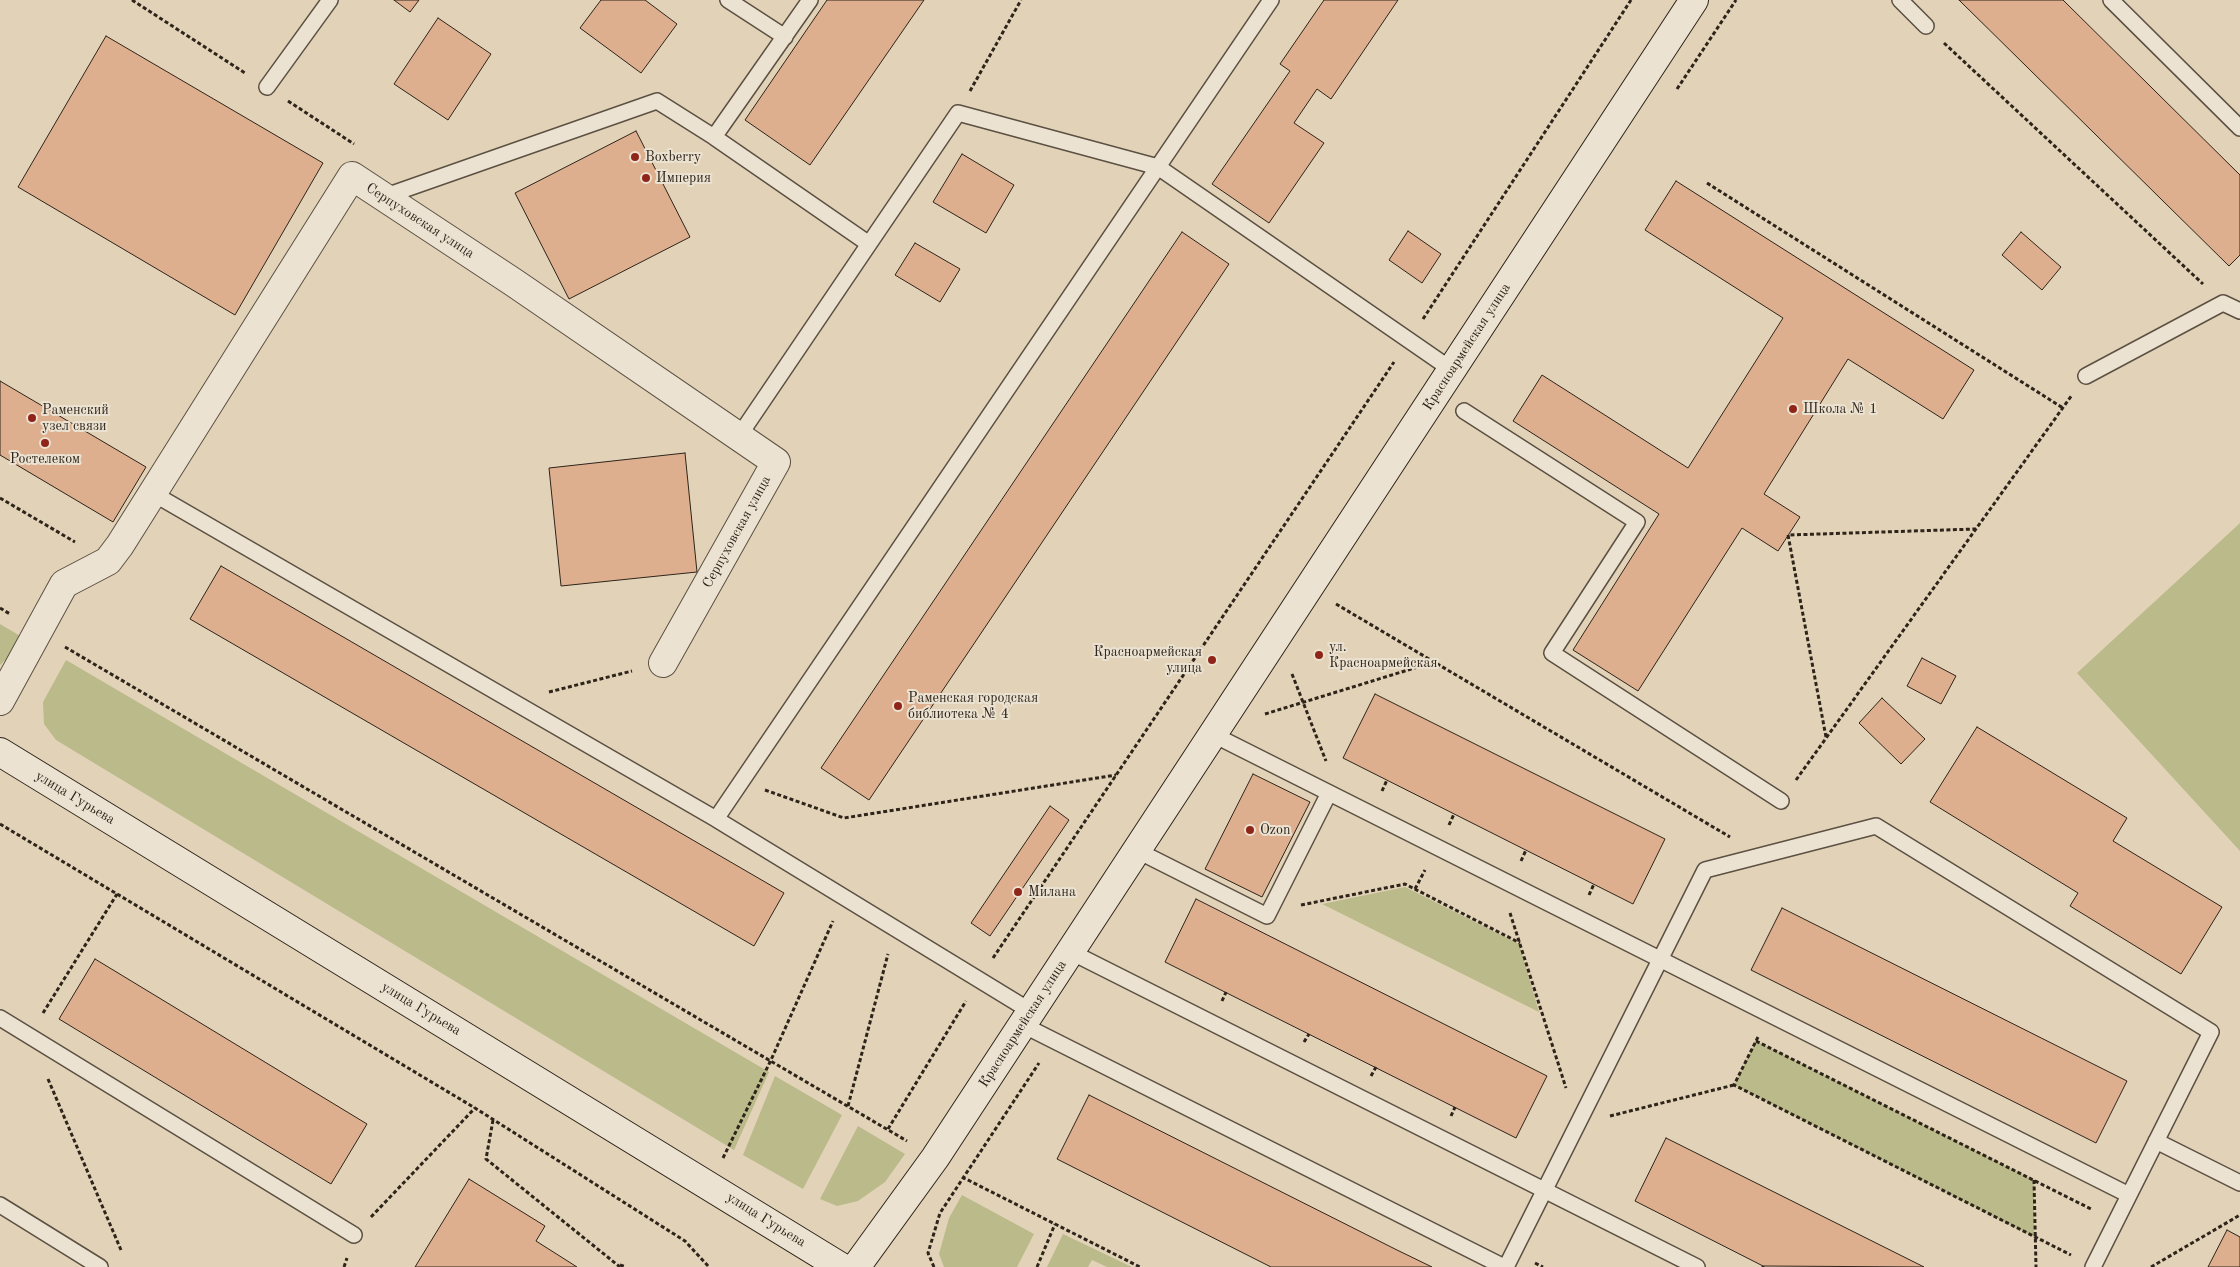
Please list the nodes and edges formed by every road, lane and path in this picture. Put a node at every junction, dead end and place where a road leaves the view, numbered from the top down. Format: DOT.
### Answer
graph roads {
  1 [pos="330,0"];
  2 [pos="810,0"];
  3 [pos="1021,0"];
  4 [pos="1271,0"];
  5 [pos="1631,0"];
  6 [pos="1694,0"];
  7 [pos="1900,0"];
  8 [pos="2111,0"];
  9 [pos="731,1"];
  10 [pos="1926,26"];
  11 [pos="784,37"];
  12 [pos="267,88"];
  13 [pos="958,113"];
  14 [pos="2240,128"];
  15 [pos="714,138"];
  16 [pos="1158,167"];
  17 [pos="1707,182"];
  18 [pos="383,197"];
  19 [pos="868,244"];
  20 [pos="2223,303"];
  21 [pos="2240,311"];
  22 [pos="1408,341"];
  23 [pos="1452,370"];
  24 [pos="2086,376"];
  25 [pos="2063,408"];
  26 [pos="1464,410"];
  27 [pos="739,436"];
  28 [pos="154,494"];
  29 [pos="0,498"];
  30 [pos="1976,529"];
  31 [pos="108,561"];
  32 [pos="1336,604"];
  33 [pos="0,608"];
  34 [pos="37,630"];
  35 [pos="1434,662"];
  36 [pos="663,663"];
  37 [pos="1292,672"];
  38 [pos="0,701"];
  39 [pos="514,701"];
  40 [pos="1303,702"];
  41 [pos="1264,715"];
  42 [pos="1214,735"];
  43 [pos="1826,738"];
  44 [pos="0,752"];
  45 [pos="1116,775"];
  46 [pos="742,782"];
  47 [pos="1335,796"];
  48 [pos="1781,801"];
  49 [pos="716,819"];
  50 [pos="0,824"];
  51 [pos="1138,851"];
  52 [pos="1762,857"];
  53 [pos="1497,877"];
  54 [pos="844,897"];
  55 [pos="1269,912"];
  56 [pos="895,928"];
  57 [pos="1520,943"];
  58 [pos="1071,952"];
  59 [pos="1660,959"];
  60 [pos="979,980"];
  61 [pos="1770,1014"];
  62 [pos="0,1018"];
  63 [pos="1027,1018"];
  64 [pos="1756,1041"];
  65 [pos="771,1060"];
  66 [pos="1734,1085"];
  67 [pos="848,1106"];
  68 [pos="475,1108"];
  69 [pos="493,1120"];
  70 [pos="1578,1124"];
  71 [pos="888,1129"];
  72 [pos="2156,1141"];
  73 [pos="935,1158"];
  74 [pos="2034,1180"];
  75 [pos="2240,1183"];
  76 [pos="710,1186"];
  77 [pos="1544,1190"];
  78 [pos="2130,1196"];
  79 [pos="0,1205"];
  80 [pos="2098,1212"];
  81 [pos="2240,1215"];
  82 [pos="1055,1224"];
  83 [pos="354,1235"];
  84 [pos="2034,1236"];
  85 [pos="620,1266"];
  86 [pos="100,1267"];
  87 [pos="626,1267"];
  88 [pos="709,1267"];
  89 [pos="841,1267"];
  90 [pos="856,1267"];
  91 [pos="1037,1267"];
  92 [pos="1140,1267"];
  93 [pos="1505,1267"];
  94 [pos="1697,1267"];
  95 [pos="2036,1267"];
  96 [pos="2093,1267"];
  97 [pos="2151,1267"];
  1 -- 12 [label="lane"];
  2 -- 11 [label="lane"];
  3 -- 13 [label="path"];
  4 -- 16 [label="lane"];
  5 -- 22 [label="path"];
  6 -- 23 [label="main road, Красноармейская улица"];
  7 -- 10 [label="lane"];
  8 -- 14 [label="lane"];
  9 -- 11 [label="lane"];
  10 -- 20 [label="path"];
  11 -- 15 [label="lane"];
  13 -- 16 [label="lane"];
  13 -- 19 [label="lane"];
  15 -- 18 [label="lane"];
  15 -- 19 [label="lane"];
  16 -- 22 [label="lane"];
  16 -- 46 [label="lane"];
  17 -- 25 [label="path"];
  18 -- 27 [label="main road, Серпуховская улица"];
  18 -- 28 [label="main road, Серпуховская улица"];
  19 -- 27 [label="lane"];
  20 -- 21 [label="lane"];
  20 -- 24 [label="lane"];
  22 -- 23 [label="lane"];
  22 -- 45 [label="path"];
  23 -- 42 [label="main road, Красноармейская улица"];
  24 -- 25 [label="path"];
  25 -- 30 [label="path"];
  26 -- 48 [label="lane"];
  27 -- 36 [label="main road, Серпуховская улица"];
  28 -- 31 [label="main road, Серпуховская улица"];
  28 -- 39 [label="lane"];
  29 -- 31 [label="path"];
  30 -- 43 [label="path"];
  30 -- 43 [label="path"];
  31 -- 34 [label="main road, Серпуховская улица"];
  32 -- 35 [label="path"];
  33 -- 34 [label="path"];
  34 -- 38 [label="main road, Серпуховская улица"];
  34 -- 65 [label="path"];
  35 -- 40 [label="path"];
  35 -- 52 [label="path"];
  36 -- 39 [label="path"];
  37 -- 40 [label="path"];
  39 -- 49 [label="lane"];
  40 -- 41 [label="path"];
  40 -- 47 [label="path"];
  42 -- 47 [label="lane"];
  42 -- 51 [label="main road, Красноармейская улица"];
  43 -- 48 [label="path"];
  44 -- 76 [label="main road, улица Гурьева"];
  45 -- 46 [label="path"];
  45 -- 60 [label="path"];
  46 -- 49 [label="lane"];
  47 -- 53 [label="lane"];
  47 -- 55 [label="lane"];
  49 -- 54 [label="lane"];
  50 -- 68 [label="path"];
  51 -- 55 [label="lane"];
  51 -- 58 [label="main road, Красноармейская улица"];
  52 -- 59 [label="lane"];
  52 -- 72 [label="lane"];
  53 -- 57 [label="path"];
  53 -- 59 [label="lane"];
  54 -- 56 [label="lane"];
  54 -- 65 [label="path"];
  55 -- 57 [label="path"];
  56 -- 60 [label="lane"];
  56 -- 67 [label="path"];
  57 -- 70 [label="path"];
  58 -- 63 [label="main road, Красноармейская улица"];
  58 -- 77 [label="lane"];
  59 -- 61 [label="lane"];
  59 -- 70 [label="lane"];
  60 -- 63 [label="lane"];
  60 -- 71 [label="path"];
  61 -- 64 [label="path"];
  61 -- 78 [label="lane"];
  62 -- 83 [label="lane"];
  63 -- 73 [label="main road, Красноармейская улица"];
  63 -- 93 [label="lane"];
  64 -- 66 [label="path"];
  64 -- 74 [label="path"];
  65 -- 67 [label="path"];
  65 -- 76 [label="path"];
  66 -- 70 [label="path"];
  66 -- 84 [label="path"];
  67 -- 71 [label="path"];
  68 -- 69 [label="path"];
  68 -- 83 [label="path"];
  69 -- 85 [label="path"];
  69 -- 88 [label="path"];
  70 -- 77 [label="lane"];
  71 -- 73 [label="path"];
  72 -- 75 [label="lane"];
  72 -- 78 [label="lane"];
  73 -- 82 [label="path"];
  73 -- 90 [label="main road, Красноармейская улица"];
  74 -- 80 [label="path"];
  74 -- 84 [label="path"];
  76 -- 89 [label="main road, улица Гурьева"];
  77 -- 93 [label="lane"];
  77 -- 94 [label="lane"];
  78 -- 96 [label="lane"];
  79 -- 86 [label="lane"];
  81 -- 97 [label="path"];
  82 -- 91 [label="path"];
  82 -- 92 [label="path"];
  84 -- 95 [label="path"];
  84 -- 96 [label="path"];
  85 -- 87 [label="path"];
}
